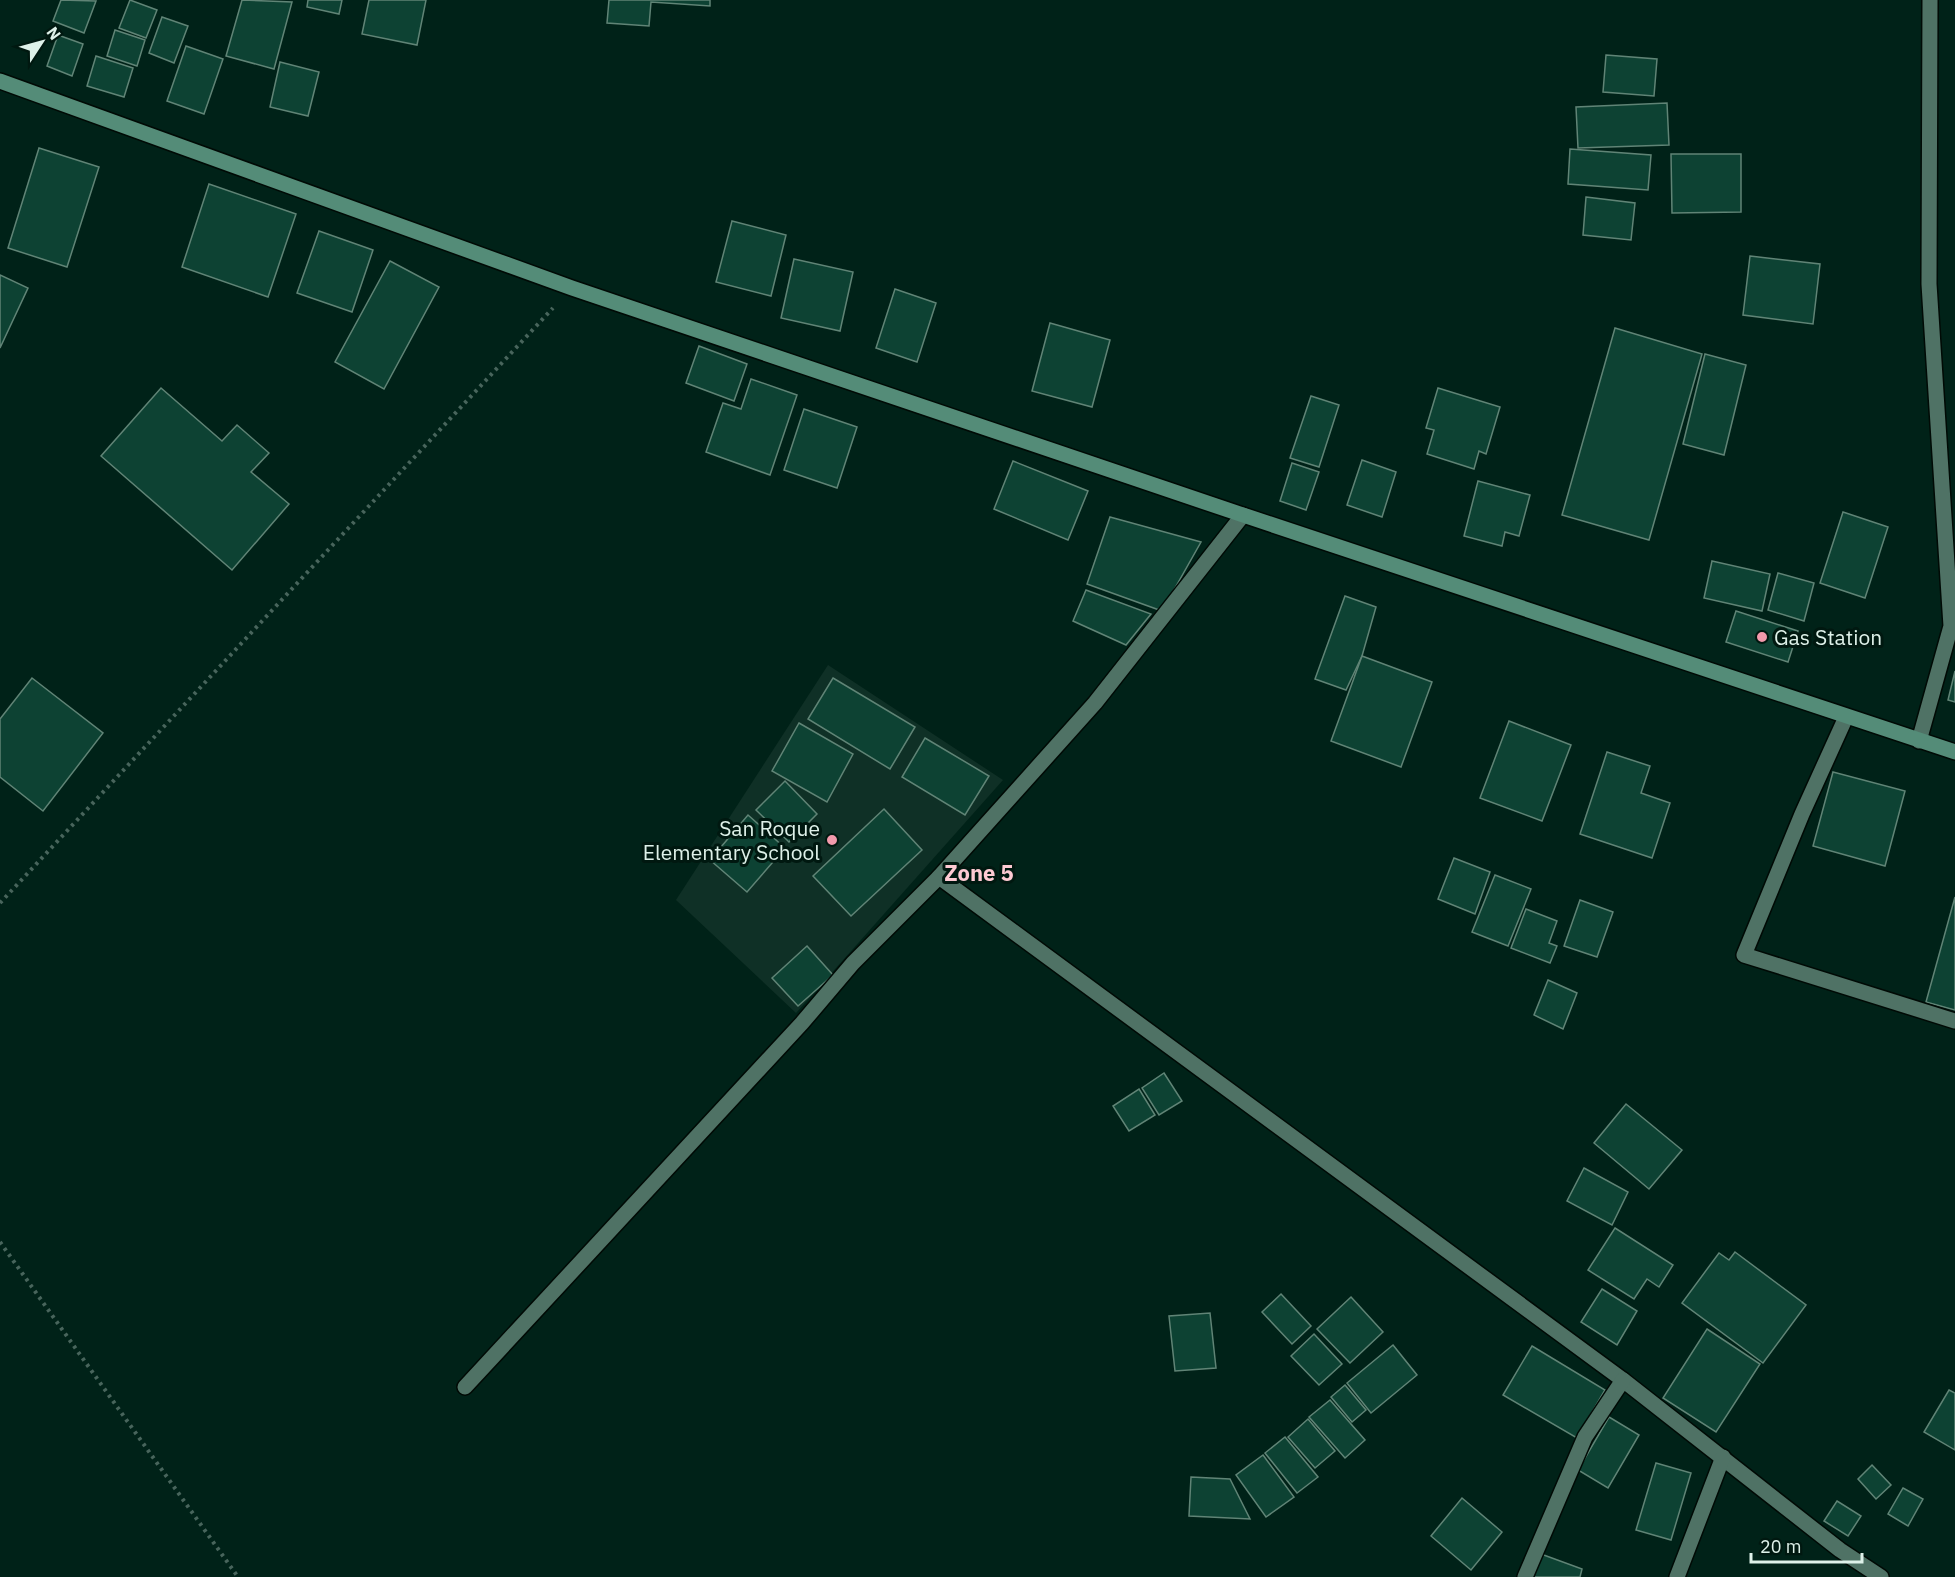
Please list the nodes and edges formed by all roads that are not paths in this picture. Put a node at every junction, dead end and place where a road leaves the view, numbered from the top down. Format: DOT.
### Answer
graph roads {
  1 [pos="1930,0"];
  2 [pos="0,81"];
  3 [pos="1243,515"];
  4 [pos="1846,717"];
  5 [pos="1919,741"];
  6 [pos="1955,752"];
  7 [pos="939,878"];
  8 [pos="1955,1021"];
  9 [pos="1623,1380"];
  10 [pos="465,1387"];
  11 [pos="1723,1457"];
  12 [pos="1525,1577"];
  13 [pos="1677,1577"];
  14 [pos="1881,1577"];
  1 -- 5 [label="street"];
  2 -- 3 [label="street"];
  3 -- 4 [label="street"];
  3 -- 7 [label="street"];
  4 -- 5 [label="street"];
  4 -- 8 [label="street"];
  5 -- 6 [label="street"];
  7 -- 9 [label="street"];
  7 -- 10 [label="street"];
  9 -- 11 [label="street"];
  9 -- 12 [label="street"];
  11 -- 13 [label="street"];
  11 -- 14 [label="street"];
}
